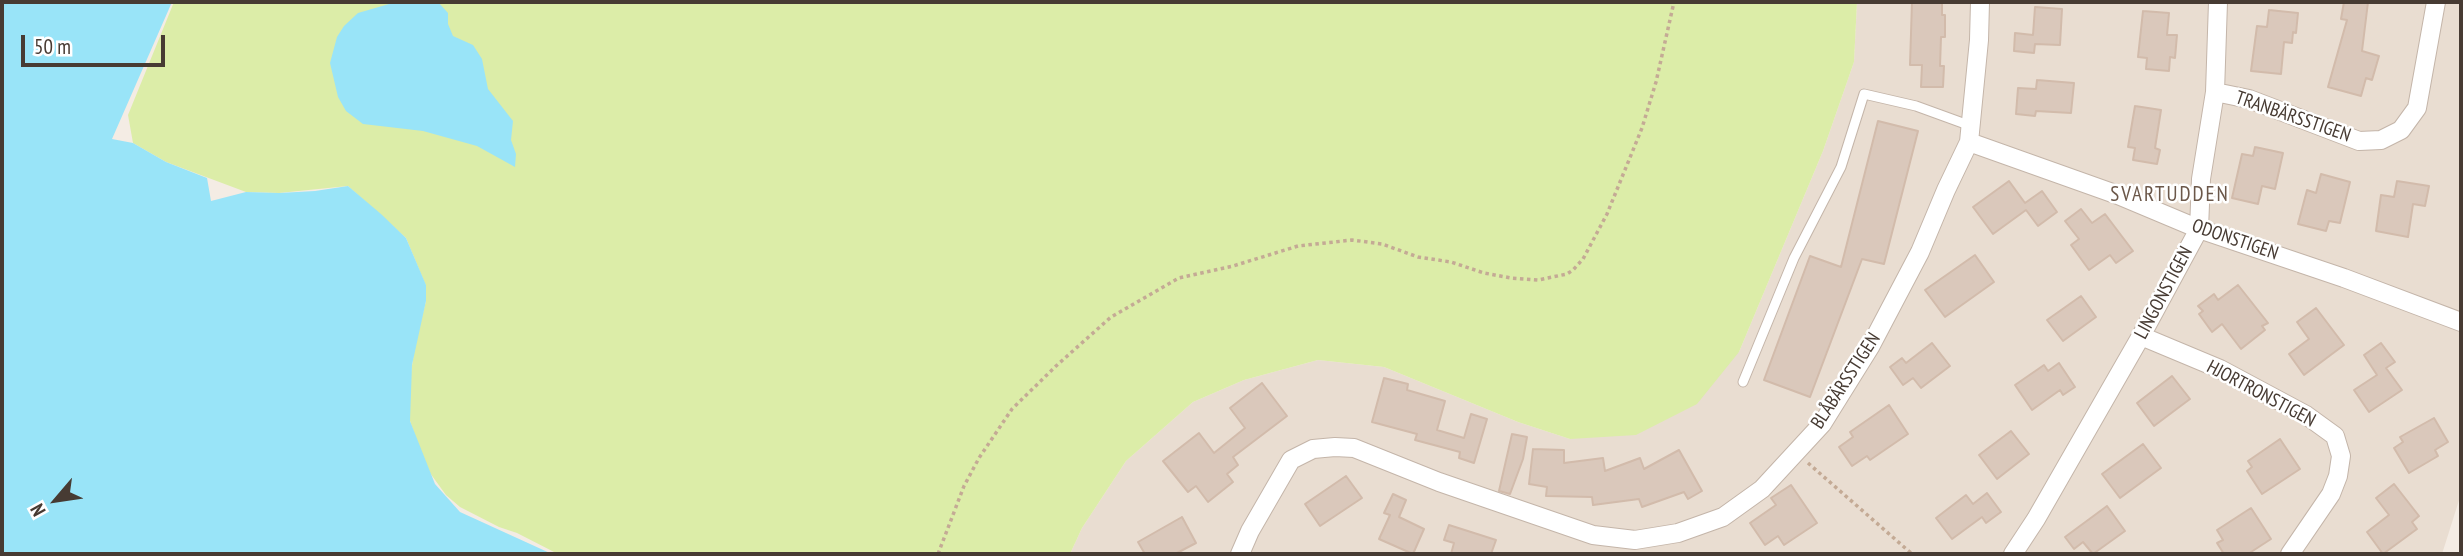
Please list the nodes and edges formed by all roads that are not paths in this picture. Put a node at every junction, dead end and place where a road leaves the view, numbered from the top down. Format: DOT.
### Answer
graph roads {
  1 [pos="1980,2"];
  2 [pos="2218,2"];
  3 [pos="2436,2"];
  4 [pos="2215,92"];
  5 [pos="1970,134"];
  6 [pos="2199,229"];
  7 [pos="2461,322"];
  8 [pos="2141,336"];
  9 [pos="1743,382"];
  10 [pos="1240,554"];
  11 [pos="2013,554"];
  12 [pos="2290,554"];
  1 -- 5 [label="street, BLÅBÄRSSTIGEN"];
  2 -- 4 [label="street, LINGONSTIGEN"];
  3 -- 4 [label="street, TRANBÄRSSTIGEN"];
  4 -- 6 [label="street, LINGONSTIGEN"];
  5 -- 6 [label="street, ODONSTIGEN"];
  5 -- 9 [label="lane"];
  5 -- 10 [label="street, BLÅBÄRSSTIGEN"];
  6 -- 7 [label="street, ODONSTIGEN"];
  6 -- 8 [label="street, LINGONSTIGEN"];
  8 -- 11 [label="street, LINGONSTIGEN"];
  8 -- 12 [label="street, HJORTRONSTIGEN"];
}
